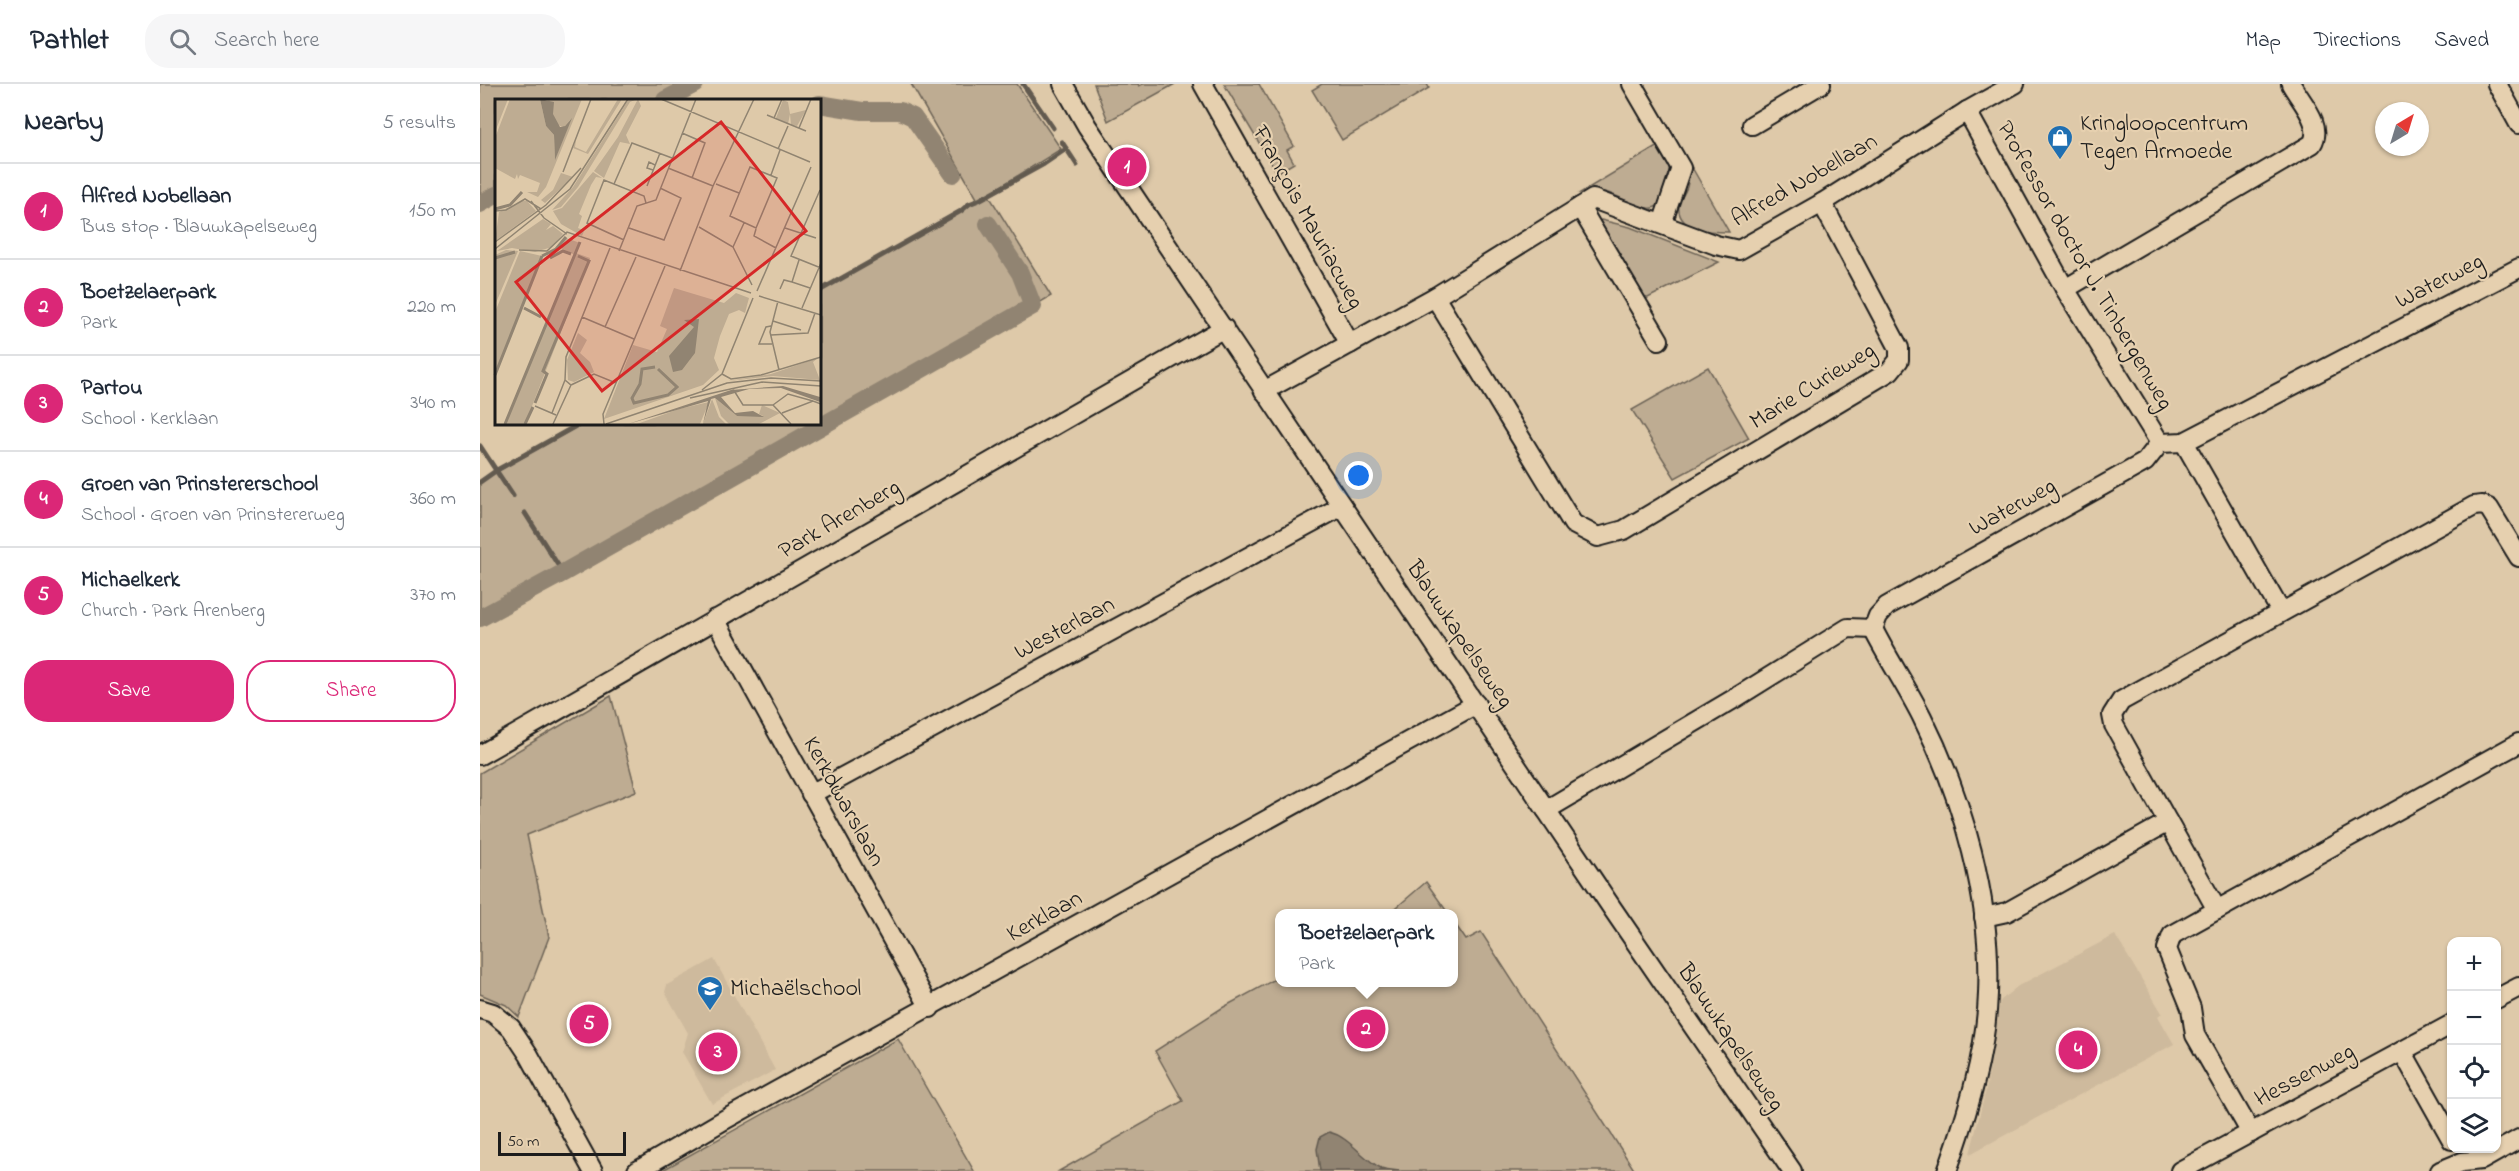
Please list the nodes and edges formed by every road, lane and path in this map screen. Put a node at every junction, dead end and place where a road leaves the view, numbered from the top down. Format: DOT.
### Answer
graph roads {
  1 [pos="1050,84"];
  2 [pos="1063,84"];
  3 [pos="1203,84"];
  4 [pos="1632,84"];
  5 [pos="1821,84"];
  6 [pos="2014,84"];
  7 [pos="2291,84"];
  8 [pos="2498,84"];
  9 [pos="1967,111"];
  10 [pos="2519,124"];
  11 [pos="1752,125"];
  12 [pos="1087,126"];
  13 [pos="1822,203"];
  14 [pos="1580,207"];
  15 [pos="1662,224"];
  16 [pos="2519,268"];
  17 [pos="2065,289"];
  18 [pos="1434,297"];
  19 [pos="1224,328"];
  20 [pos="1659,340"];
  21 [pos="1350,344"];
  22 [pos="1264,391"];
  23 [pos="2184,442"];
  24 [pos="2160,443"];
  25 [pos="1342,506"];
  26 [pos="2519,557"];
  27 [pos="2282,612"];
  28 [pos="716,619"];
  29 [pos="1873,629"];
  30 [pos="1476,704"];
  31 [pos="2519,743"];
  32 [pos="480,755"];
  33 [pos="811,794"];
  34 [pos="1546,810"];
  35 [pos="2169,822"];
  36 [pos="2217,910"];
  37 [pos="1984,917"];
  38 [pos="2519,987"];
  39 [pos="2501,996"];
  40 [pos="930,1008"];
  41 [pos="480,1009"];
  42 [pos="2447,1026"];
  43 [pos="2402,1051"];
  44 [pos="2251,1133"];
  45 [pos="2447,1133"];
  46 [pos="2519,1139"];
  47 [pos="2460,1153"];
  48 [pos="2479,1166"];
  49 [pos="592,1171"];
  50 [pos="637,1171"];
  51 [pos="1792,1171"];
  52 [pos="1947,1171"];
  53 [pos="2181,1171"];
  54 [pos="2440,1171"];
  1 -- 12 [label="street, Blauwkapelseweg"];
  2 -- 12 [label="street, Blauwkapelseweg"];
  3 -- 21 [label="street, François Mauriacweg"];
  4 -- 15 [label="street"];
  5 -- 11 [label="street"];
  6 -- 9 [label="street, Alfred Nobellaan"];
  7 -- 17 [label="street"];
  8 -- 10 [label="street"];
  9 -- 13 [label="street, Alfred Nobellaan"];
  9 -- 17 [label="street, Professor doctor J. Tinbergenweg"];
  12 -- 19 [label="street, Blauwkapelseweg"];
  13 -- 15 [label="street, Alfred Nobellaan"];
  13 -- 18 [label="street, Marie Curieweg"];
  14 -- 15 [label="street, Alfred Nobellaan"];
  14 -- 18 [label="street, Alfred Nobellaan"];
  14 -- 20 [label="street"];
  16 -- 23 [label="street, Waterweg"];
  17 -- 24 [label="street, Professor doctor J. Tinbergenweg"];
  18 -- 21 [label="street, Alfred Nobellaan"];
  19 -- 22 [label="street, Blauwkapelseweg"];
  19 -- 28 [label="street, Park Arenberg"];
  21 -- 22 [label="street, Alfred Nobellaan"];
  22 -- 25 [label="street, Blauwkapelseweg"];
  23 -- 24 [label="street, Waterweg"];
  23 -- 27 [label="street"];
  24 -- 29 [label="street, Waterweg"];
  25 -- 30 [label="street, Blauwkapelseweg"];
  25 -- 33 [label="street, Westerlaan"];
  26 -- 27 [label="street"];
  27 -- 35 [label="street"];
  28 -- 32 [label="street, Park Arenberg"];
  28 -- 33 [label="street, Kerkdwarslaan"];
  29 -- 34 [label="street"];
  29 -- 37 [label="street"];
  30 -- 34 [label="street, Blauwkapelseweg"];
  30 -- 40 [label="street, Kerklaan"];
  31 -- 36 [label="street"];
  33 -- 40 [label="street, Kerkdwarslaan"];
  34 -- 51 [label="street, Blauwkapelseweg"];
  35 -- 36 [label="street"];
  35 -- 37 [label="street"];
  36 -- 44 [label="street"];
  37 -- 52 [label="street"];
  38 -- 39 [label="street"];
  40 -- 50 [label="street, Kerklaan"];
  41 -- 49 [label="street"];
  42 -- 43 [label="street, Hessenweg"];
  43 -- 44 [label="street, Hessenweg"];
  43 -- 45 [label="street"];
  44 -- 53 [label="street, Hessenweg"];
  46 -- 48 [label="street"];
  47 -- 48 [label="street"];
  48 -- 54 [label="street"];
}
